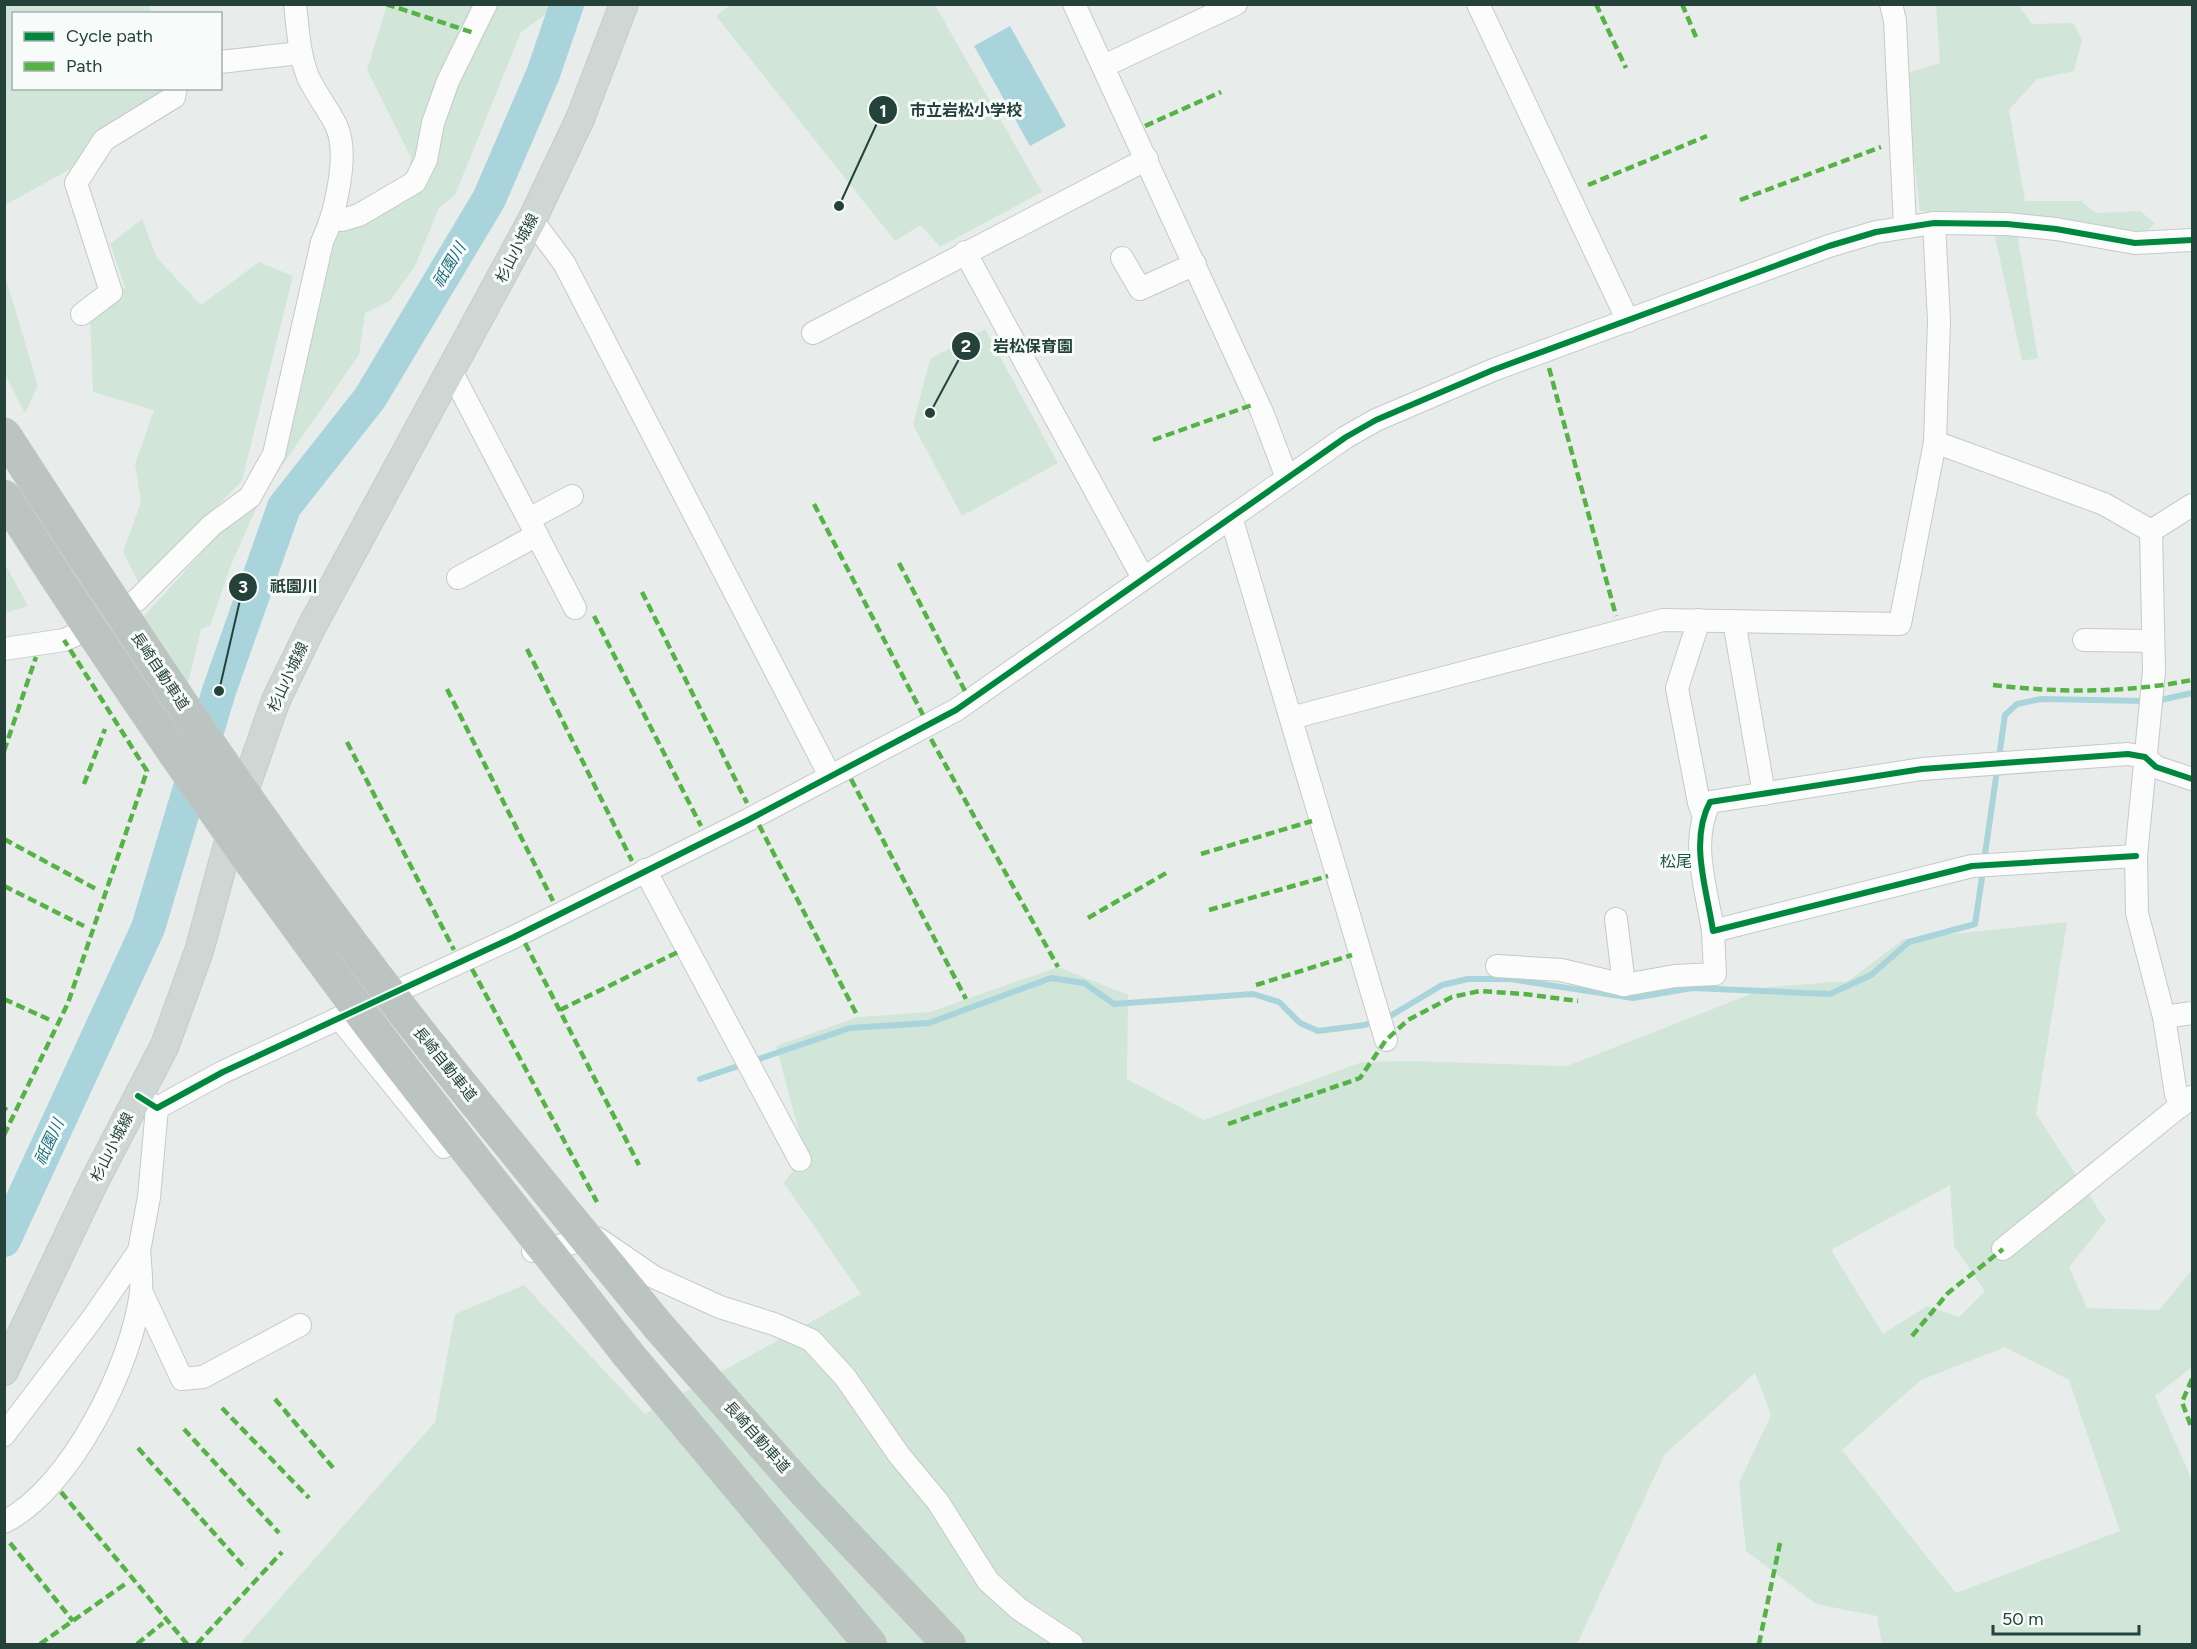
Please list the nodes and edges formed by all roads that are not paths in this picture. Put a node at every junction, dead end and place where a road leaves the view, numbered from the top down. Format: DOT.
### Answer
graph roads {
  1 [pos="295,4"];
  2 [pos="486,4"];
  3 [pos="624,4"];
  4 [pos="1074,4"];
  5 [pos="1236,4"];
  6 [pos="1478,4"];
  7 [pos="1891,4"];
  8 [pos="300,53"];
  9 [pos="222,62"];
  10 [pos="1104,66"];
  11 [pos="176,90"];
  12 [pos="1147,159"];
  13 [pos="333,218"];
  14 [pos="532,220"];
  15 [pos="1934,223"];
  16 [pos="1905,226"];
  17 [pos="2193,240"];
  18 [pos="965,252"];
  19 [pos="1122,258"];
  20 [pos="1195,264"];
  21 [pos="82,314"];
  22 [pos="1628,321"];
  23 [pos="813,333"];
  24 [pos="451,371"];
  25 [pos="4,434"];
  26 [pos="1935,441"];
  27 [pos="1287,478"];
  28 [pos="4,496"];
  29 [pos="572,496"];
  30 [pos="2193,505"];
  31 [pos="1231,517"];
  32 [pos="533,527"];
  33 [pos="2151,531"];
  34 [pos="458,578"];
  35 [pos="1143,578"];
  36 [pos="575,608"];
  37 [pos="1699,620"];
  38 [pos="1734,621"];
  39 [pos="2084,640"];
  40 [pos="2153,641"];
  41 [pos="4,649"];
  42 [pos="1291,718"];
  43 [pos="2145,757"];
  44 [pos="830,776"];
  45 [pos="2193,779"];
  46 [pos="1764,794"];
  47 [pos="1703,814"];
  48 [pos="2136,856"];
  49 [pos="645,870"];
  50 [pos="1616,919"];
  51 [pos="1713,931"];
  52 [pos="1497,966"];
  53 [pos="1624,985"];
  54 [pos="2193,1013"];
  55 [pos="2164,1017"];
  56 [pos="339,1018"];
  57 [pos="1382,1026"];
  58 [pos="2187,1101"];
  59 [pos="148,1102"];
  60 [pos="800,1160"];
  61 [pos="2002,1249"];
  62 [pos="139,1251"];
  63 [pos="141,1291"];
  64 [pos="300,1325"];
  65 [pos="4,1371"];
  66 [pos="4,1435"];
  67 [pos="6,1525"];
  68 [pos="870,1644"];
  69 [pos="949,1644"];
  70 [pos="1072,1644"];
  1 -- 8 [label="street"];
  2 -- 13 [label="street"];
  3 -- 14 [label="main road, 杉山小城線"];
  4 -- 10 [label="street"];
  5 -- 10 [label="street"];
  6 -- 22 [label="street"];
  7 -- 16 [label="street"];
  8 -- 9 [label="street"];
  8 -- 13 [label="street"];
  10 -- 12 [label="street"];
  11 -- 21 [label="street"];
  12 -- 18 [label="street"];
  12 -- 20 [label="street"];
  13 -- 41 [label="street"];
  14 -- 24 [label="main road, 杉山小城線"];
  14 -- 44 [label="street"];
  15 -- 16 [label="street"];
  15 -- 17 [label="street"];
  15 -- 26 [label="street"];
  16 -- 22 [label="street"];
  18 -- 23 [label="street"];
  18 -- 35 [label="street"];
  19 -- 20 [label="street"];
  20 -- 27 [label="street"];
  22 -- 27 [label="street"];
  24 -- 32 [label="street"];
  24 -- 59 [label="main road, 杉山小城線"];
  25 -- 69 [label="highway, 長崎自動車道, bridge"];
  26 -- 33 [label="street"];
  26 -- 38 [label="street"];
  27 -- 31 [label="street"];
  28 -- 68 [label="highway, bridge"];
  29 -- 32 [label="street"];
  30 -- 33 [label="street"];
  31 -- 35 [label="street"];
  31 -- 42 [label="street"];
  32 -- 34 [label="street"];
  32 -- 36 [label="street"];
  33 -- 40 [label="street"];
  35 -- 44 [label="street"];
  37 -- 38 [label="street"];
  37 -- 42 [label="street"];
  37 -- 47 [label="street"];
  38 -- 46 [label="street"];
  39 -- 40 [label="street"];
  40 -- 43 [label="street"];
  42 -- 57 [label="street"];
  43 -- 45 [label="street"];
  43 -- 46 [label="street"];
  43 -- 48 [label="street"];
  44 -- 49 [label="street"];
  46 -- 47 [label="street"];
  47 -- 51 [label="street"];
  48 -- 51 [label="street"];
  48 -- 55 [label="street"];
  49 -- 56 [label="street"];
  49 -- 60 [label="street"];
  50 -- 53 [label="street"];
  51 -- 53 [label="street"];
  52 -- 53 [label="street"];
  54 -- 55 [label="street"];
  55 -- 58 [label="street"];
  56 -- 59 [label="street"];
  56 -- 70 [label="street"];
  58 -- 61 [label="street"];
  59 -- 62 [label="street"];
  59 -- 65 [label="main road, 杉山小城線"];
  62 -- 63 [label="street"];
  62 -- 66 [label="street"];
  63 -- 64 [label="street"];
  63 -- 67 [label="street"];
}
